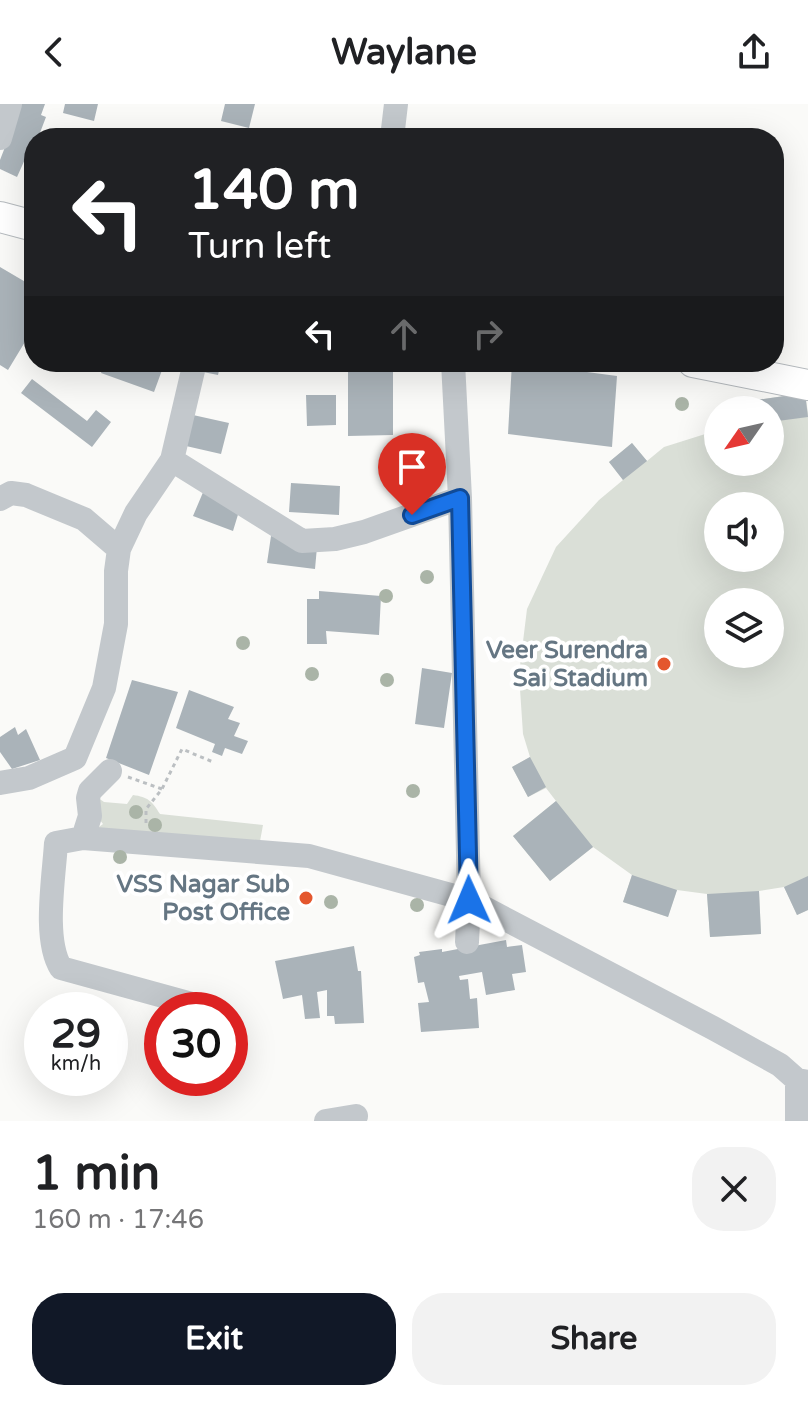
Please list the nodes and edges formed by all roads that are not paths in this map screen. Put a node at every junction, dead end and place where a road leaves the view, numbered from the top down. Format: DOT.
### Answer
graph roads {
  1 [pos="10,104"];
  2 [pos="396,104"];
  3 [pos="393,128"];
  4 [pos="0,138"];
  5 [pos="0,217"];
  6 [pos="24,223"];
  7 [pos="193,372"];
  8 [pos="454,372"];
  9 [pos="743,372"];
  10 [pos="808,385"];
  11 [pos="172,460"];
  12 [pos="460,498"];
  13 [pos="0,499"];
  14 [pos="119,549"];
  15 [pos="110,771"];
  16 [pos="0,783"];
  17 [pos="83,838"];
  18 [pos="469,900"];
  19 [pos="467,942"];
  20 [pos="148,992"];
  21 [pos="802,1081"];
  22 [pos="356,1116"];
  23 [pos="326,1121"];
  24 [pos="797,1121"];
  1 -- 4 [label="street"];
  2 -- 3 [label="street"];
  5 -- 6 [label="main road"];
  7 -- 11 [label="street"];
  8 -- 12 [label="street"];
  9 -- 10 [label="main road"];
  11 -- 12 [label="street"];
  11 -- 14 [label="street"];
  12 -- 18 [label="street"];
  13 -- 14 [label="street"];
  14 -- 16 [label="street"];
  15 -- 17 [label="street"];
  17 -- 18 [label="street"];
  17 -- 20 [label="street"];
  18 -- 19 [label="street"];
  18 -- 21 [label="street"];
  21 -- 24 [label="street"];
  22 -- 23 [label="street"];
}
